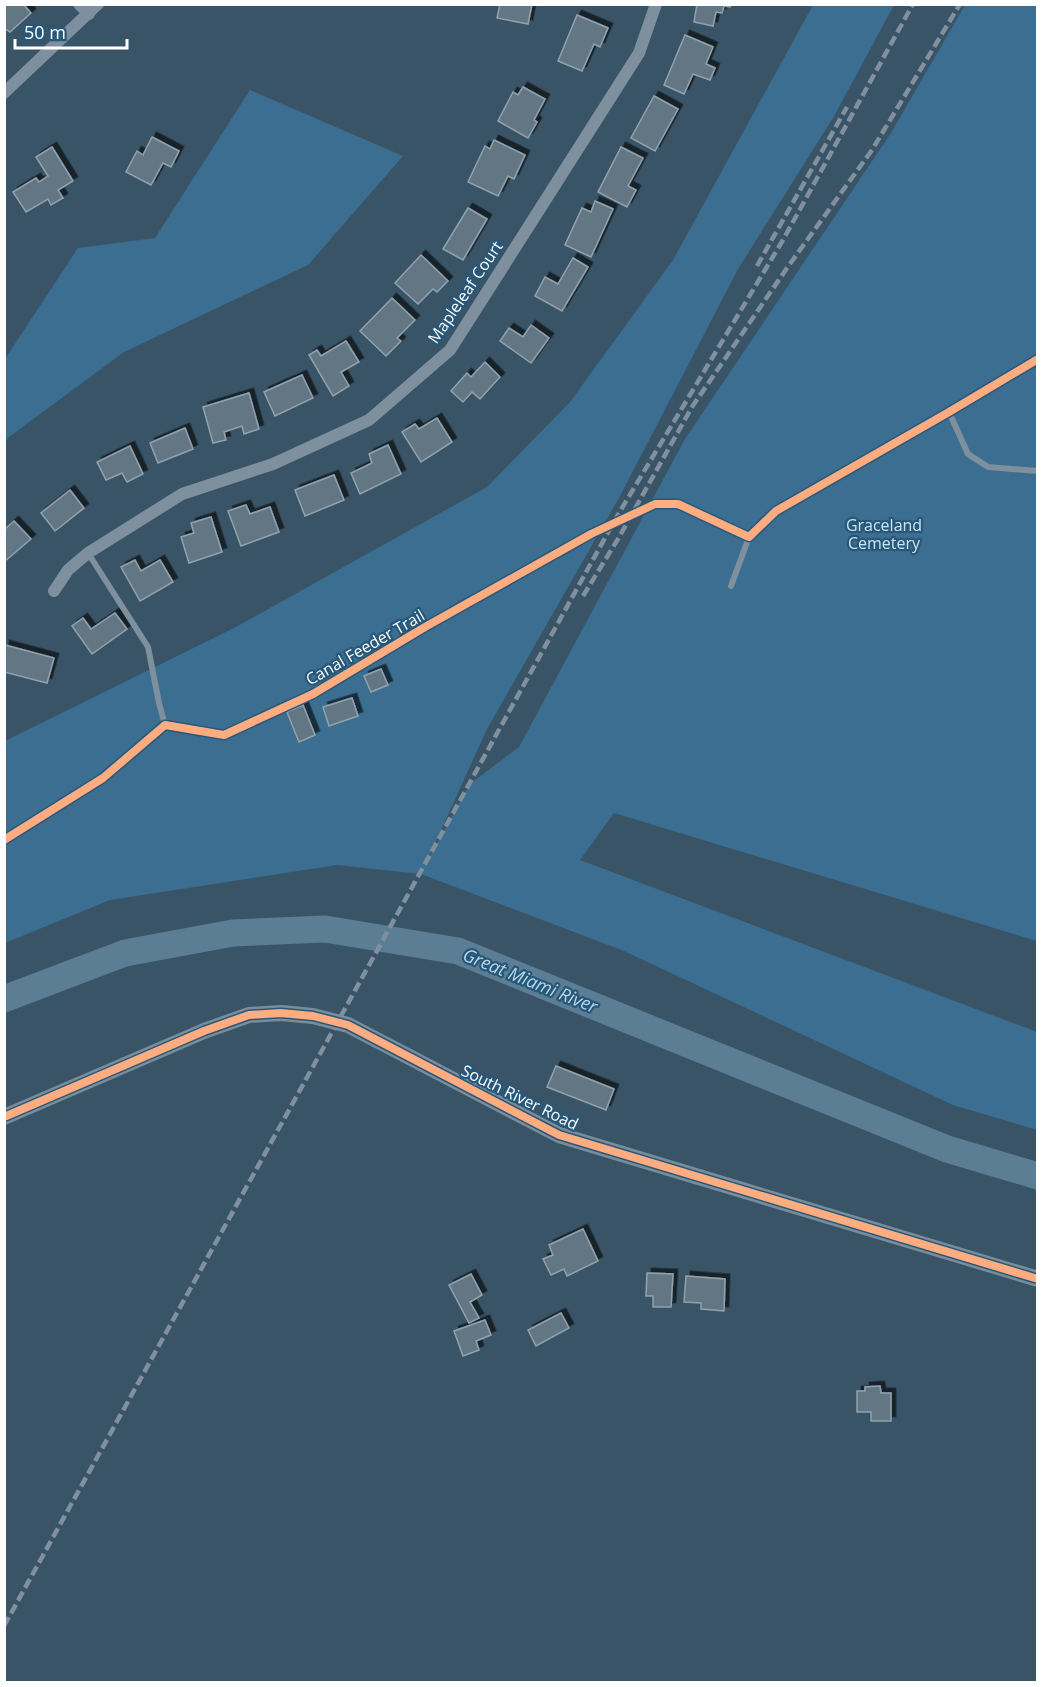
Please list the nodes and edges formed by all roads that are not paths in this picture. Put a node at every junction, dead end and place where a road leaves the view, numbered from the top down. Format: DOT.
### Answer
graph roads {
  1 [pos="78,4"];
  2 [pos="656,4"];
  3 [pos="94,9"];
  4 [pos="4,93"];
  5 [pos="1038,359"];
  6 [pos="949,412"];
  7 [pos="1038,471"];
  8 [pos="88,553"];
  9 [pos="731,586"];
  10 [pos="54,591"];
  11 [pos="165,725"];
  12 [pos="4,1118"];
  13 [pos="1038,1279"];
  1 -- 3 [label="street"];
  2 -- 8 [label="street, Mapleleaf Court"];
  3 -- 4 [label="street"];
  5 -- 6 [label="lane"];
  6 -- 7 [label="lane"];
  6 -- 9 [label="lane"];
  8 -- 10 [label="street, Mapleleaf Court"];
  8 -- 11 [label="lane"];
  12 -- 13 [label="street, South River Road"];
}
